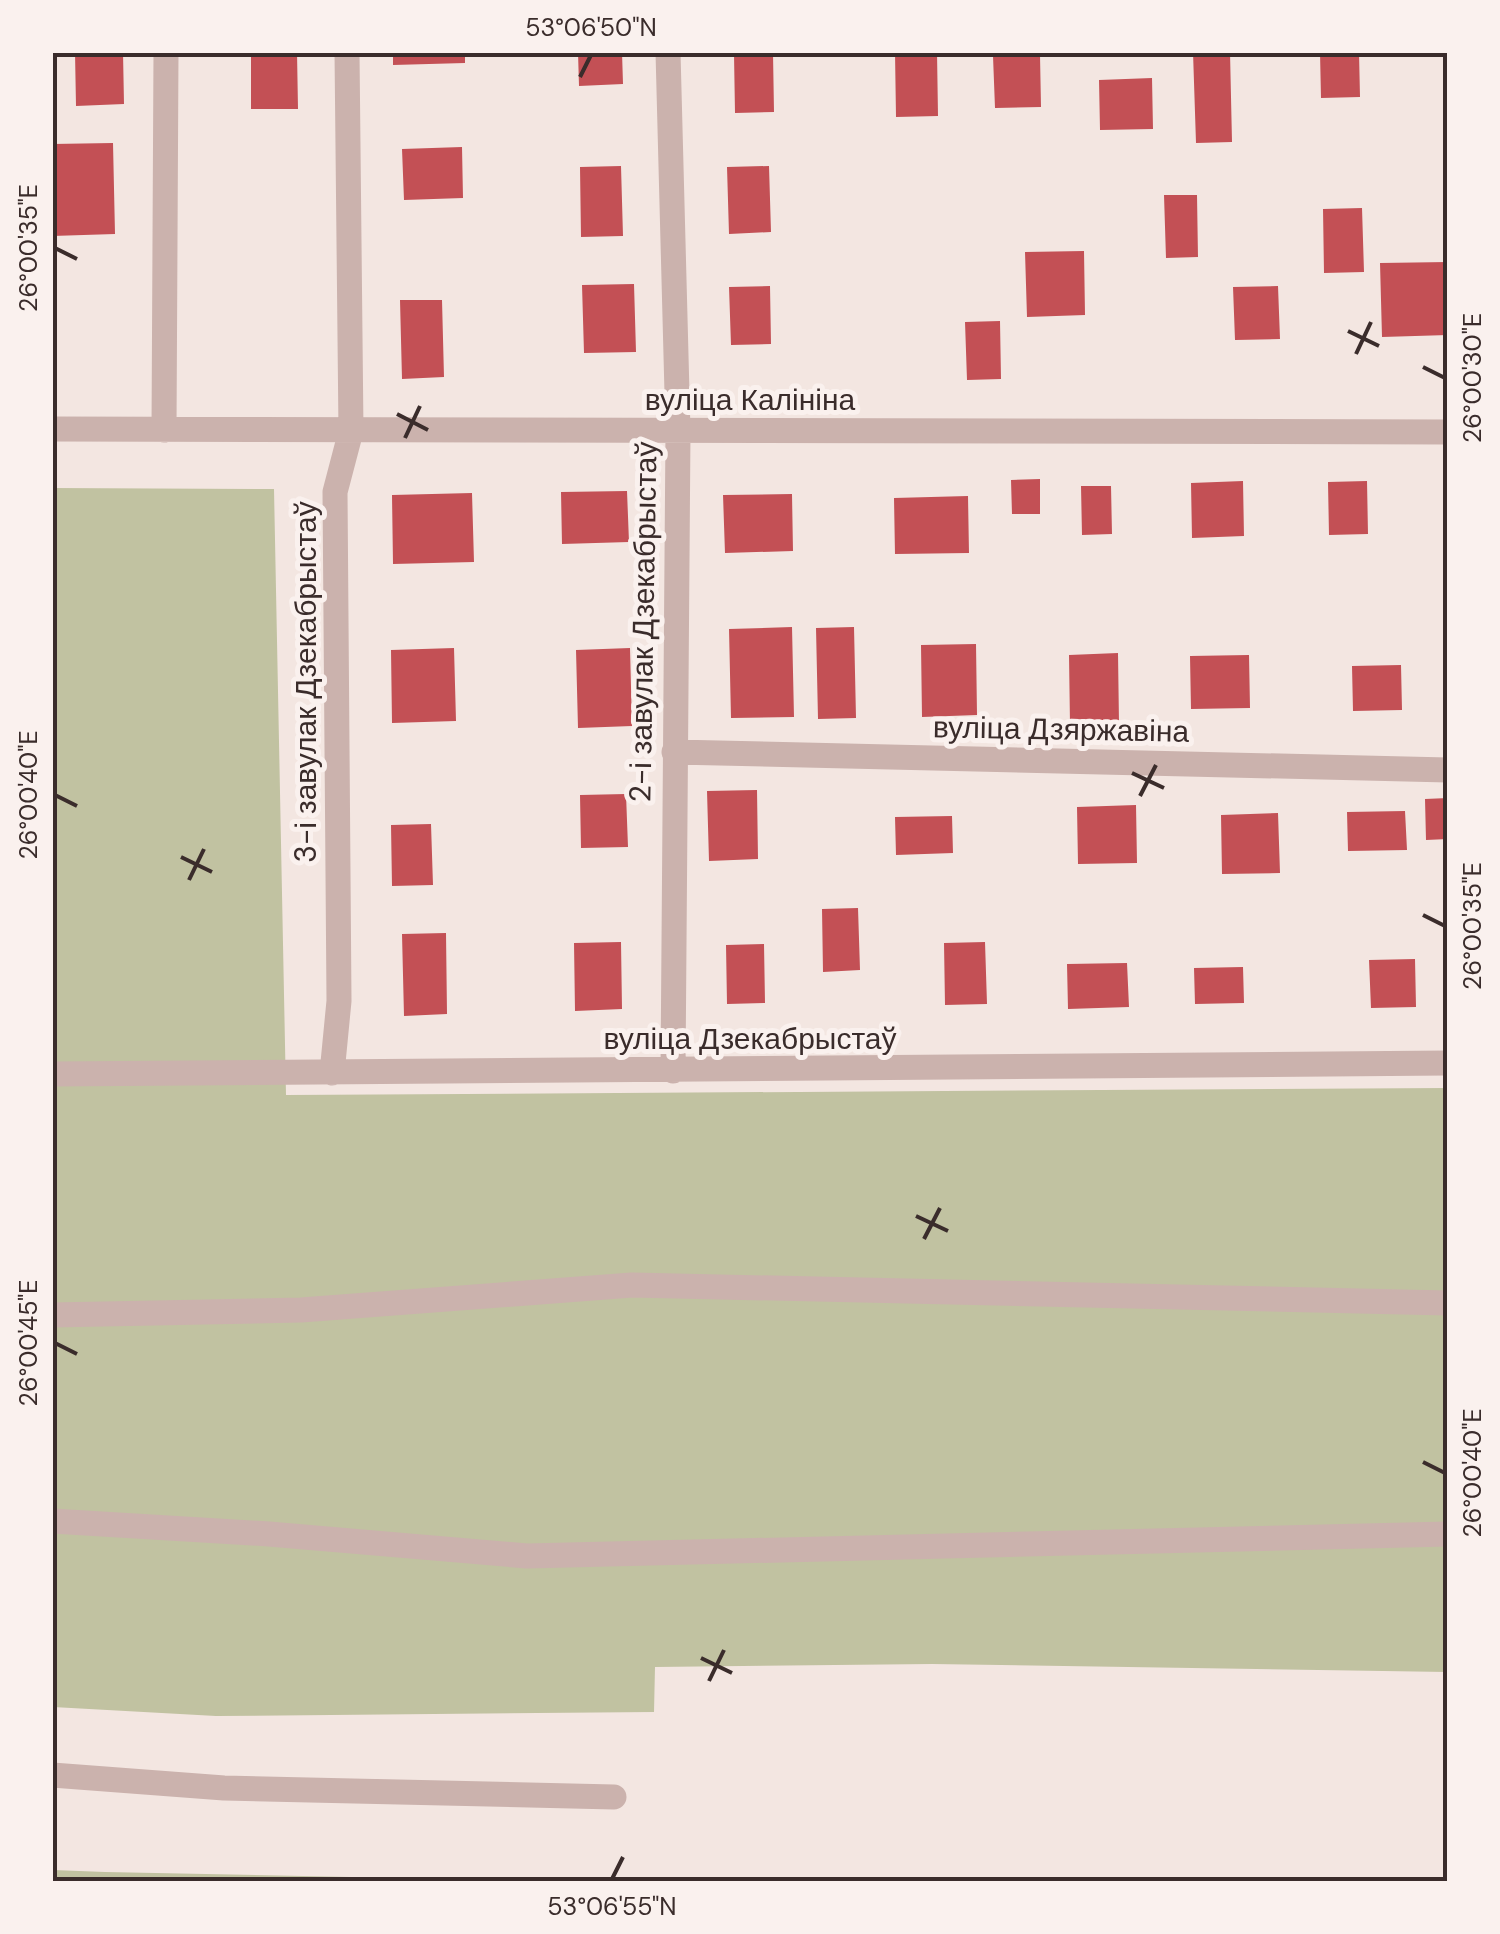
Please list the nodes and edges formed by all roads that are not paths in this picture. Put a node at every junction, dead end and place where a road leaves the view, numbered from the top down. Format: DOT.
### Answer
graph roads {
  1 [pos="166,52"];
  2 [pos="346,52"];
  3 [pos="668,52"];
  4 [pos="52,429"];
  5 [pos="164,430"];
  6 [pos="350,431"];
  7 [pos="678,432"];
  8 [pos="1448,432"];
  9 [pos="674,752"];
  10 [pos="1448,770"];
  11 [pos="1448,1064"];
  12 [pos="673,1071"];
  13 [pos="332,1073"];
  14 [pos="52,1074"];
  15 [pos="1448,1303"];
  16 [pos="52,1316"];
  17 [pos="52,1521"];
  18 [pos="1448,1534"];
  19 [pos="52,1776"];
  20 [pos="614,1798"];
  1 -- 5 [label="street"];
  2 -- 6 [label="street, 3-і завулак Дзекабрыстаў"];
  3 -- 7 [label="street, 2-і завулак Дзекабрыстаў"];
  4 -- 5 [label="street, вуліца Калініна"];
  5 -- 6 [label="street, вуліца Калініна"];
  6 -- 7 [label="street, вуліца Калініна"];
  6 -- 13 [label="street, 3-і завулак Дзекабрыстаў"];
  7 -- 8 [label="street, вуліца Калініна"];
  7 -- 9 [label="street, 2-і завулак Дзекабрыстаў"];
  9 -- 10 [label="street, вуліца Дзяржавіна"];
  9 -- 12 [label="street, 2-і завулак Дзекабрыстаў"];
  11 -- 12 [label="street, вуліца Дзекабрыстаў"];
  12 -- 13 [label="street, вуліца Дзекабрыстаў"];
  13 -- 14 [label="street, вуліца Дзекабрыстаў"];
  15 -- 16 [label="street"];
  17 -- 18 [label="street"];
  19 -- 20 [label="street"];
}
